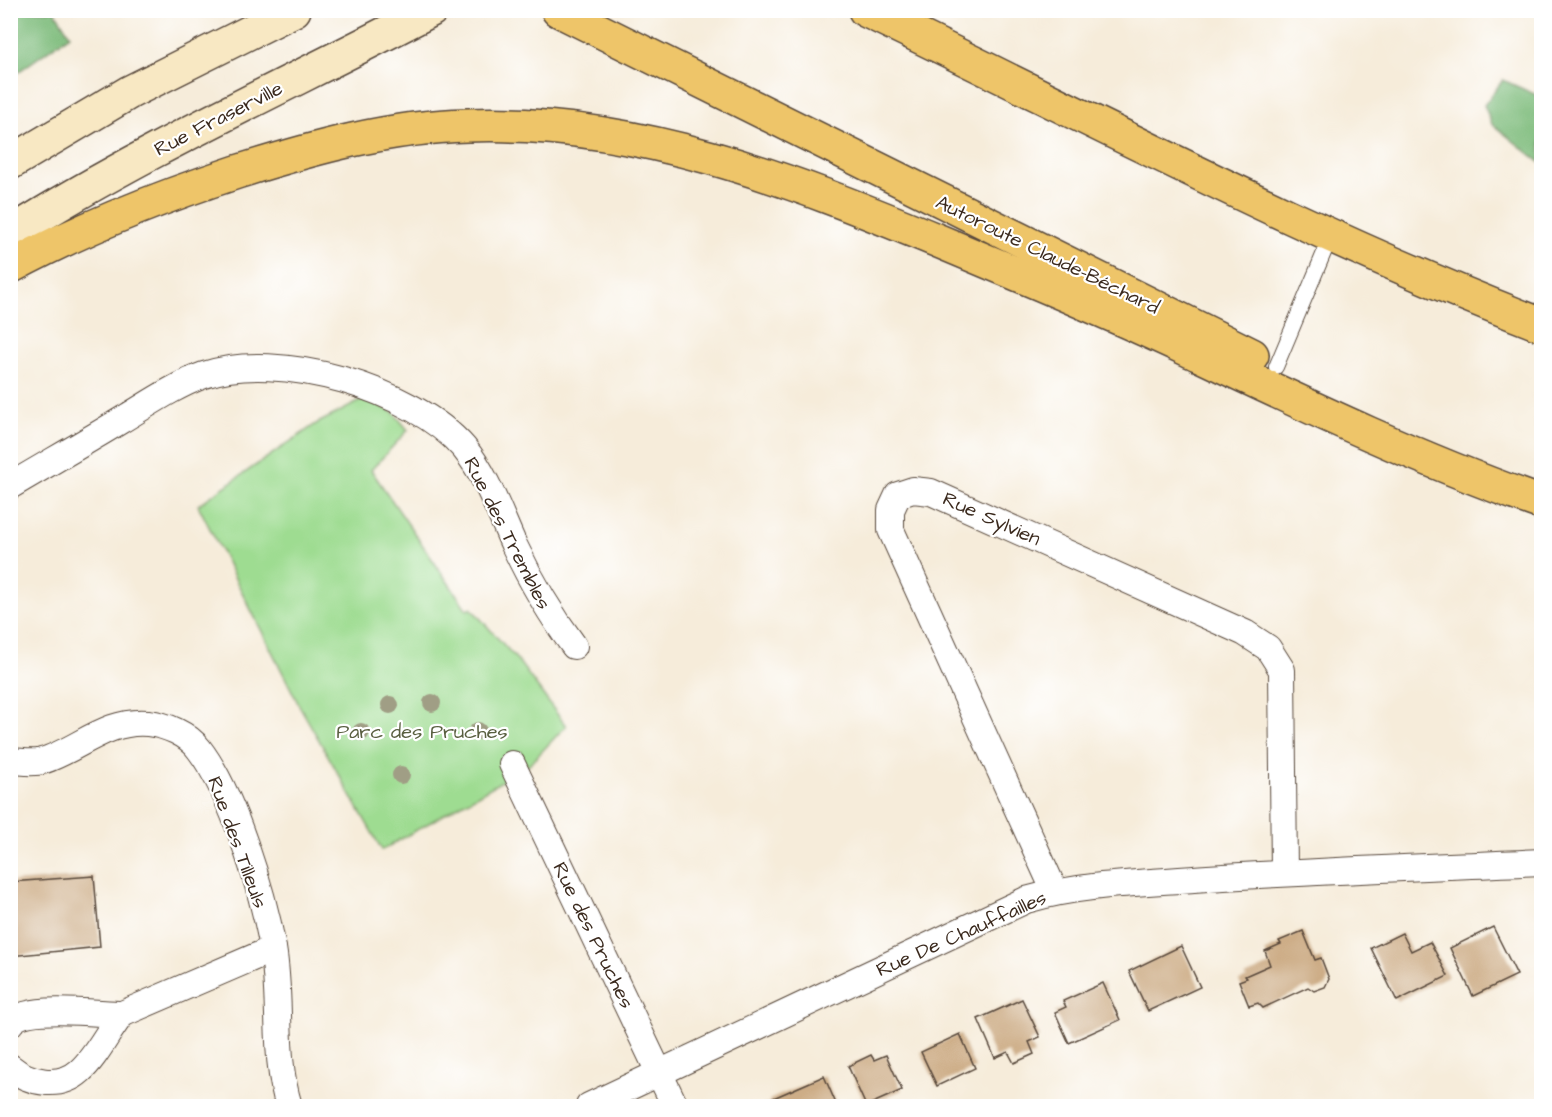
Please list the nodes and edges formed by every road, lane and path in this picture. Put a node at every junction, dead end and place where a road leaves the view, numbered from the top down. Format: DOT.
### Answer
graph roads {
  1 [pos="294,10"];
  2 [pos="431,10"];
  3 [pos="540,10"];
  4 [pos="558,10"];
  5 [pos="872,13"];
  6 [pos="688,75"];
  7 [pos="10,163"];
  8 [pos="10,234"];
  9 [pos="1331,236"];
  10 [pos="10,267"];
  11 [pos="1542,325"];
  12 [pos="1275,367"];
  13 [pos="10,486"];
  14 [pos="1542,492"];
  15 [pos="1542,503"];
  16 [pos="574,646"];
  17 [pos="10,761"];
  18 [pos="512,764"];
  19 [pos="1542,862"];
  20 [pos="1284,873"];
  21 [pos="1055,892"];
  22 [pos="273,949"];
  23 [pos="122,1014"];
  24 [pos="10,1024"];
  25 [pos="10,1067"];
  26 [pos="659,1072"];
  27 [pos="289,1107"];
  28 [pos="589,1107"];
  29 [pos="675,1107"];
  1 -- 7 [label="main road"];
  2 -- 8 [label="main road, Rue Fraserville"];
  3 -- 6 [label="highway"];
  4 -- 6 [label="highway, Autoroute Claude-Béchard"];
  5 -- 9 [label="highway"];
  6 -- 12 [label="highway, Autoroute Claude-Béchard"];
  9 -- 11 [label="highway"];
  9 -- 12 [label="lane"];
  10 -- 15 [label="highway"];
  12 -- 14 [label="highway, Autoroute Claude-Béchard"];
  13 -- 16 [label="street, Rue des Trembles"];
  17 -- 22 [label="street, Rue des Tilleuls"];
  18 -- 26 [label="street, Rue des Pruches"];
  19 -- 20 [label="street, Rue De Chauffailles"];
  20 -- 21 [label="street, Rue De Chauffailles"];
  20 -- 21 [label="street, Rue Sylvien"];
  21 -- 26 [label="street, Rue De Chauffailles"];
  22 -- 23 [label="street"];
  22 -- 27 [label="street, Rue des Tilleuls"];
  23 -- 24 [label="street"];
  23 -- 25 [label="street"];
  26 -- 28 [label="street, Rue De Chauffailles"];
  26 -- 29 [label="street, Rue des Pruches"];
}
